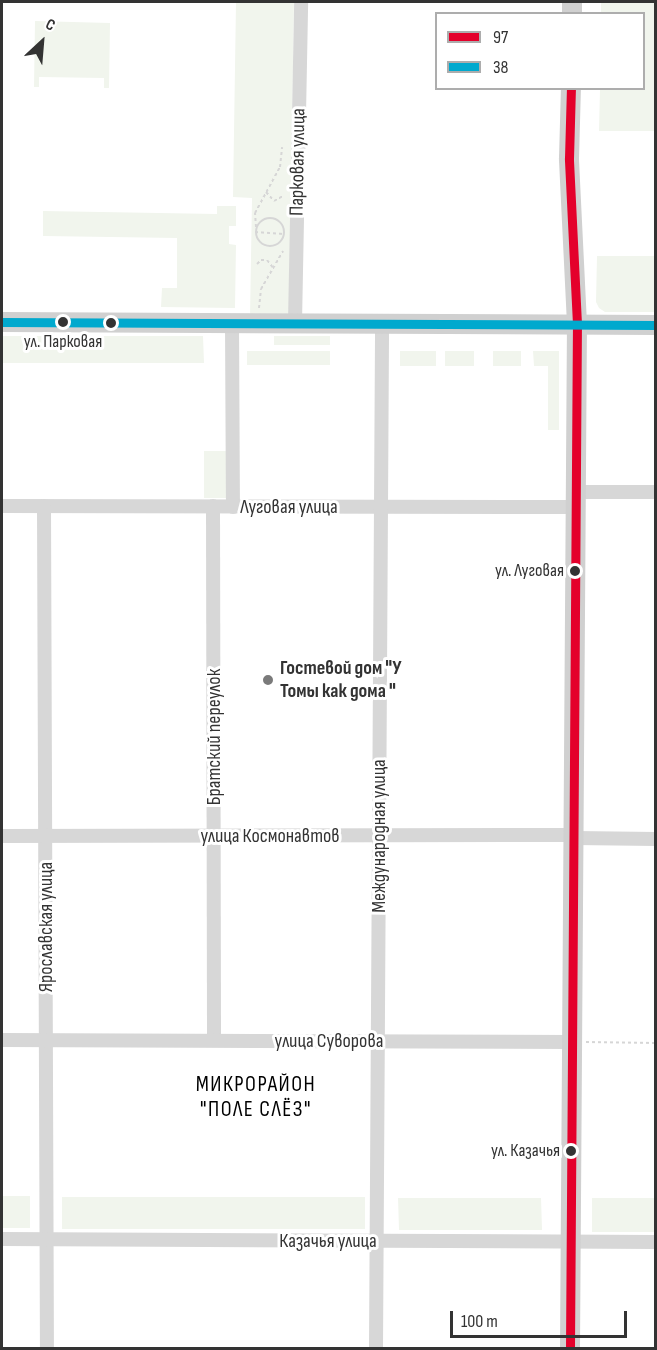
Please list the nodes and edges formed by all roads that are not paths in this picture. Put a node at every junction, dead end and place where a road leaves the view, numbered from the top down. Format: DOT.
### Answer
graph roads {
  1 [pos="301,2"];
  2 [pos="571,90"];
  3 [pos="2,322"];
  4 [pos="232,323"];
  5 [pos="295,323"];
  6 [pos="382,323"];
  7 [pos="577,324"];
  8 [pos="656,325"];
  9 [pos="656,492"];
  10 [pos="576,499"];
  11 [pos="2,506"];
  12 [pos="44,506"];
  13 [pos="213,506"];
  14 [pos="233,507"];
  15 [pos="381,507"];
  16 [pos="379,835"];
  17 [pos="2,836"];
  18 [pos="46,836"];
  19 [pos="214,836"];
  20 [pos="574,837"];
  21 [pos="656,839"];
  22 [pos="2,1040"];
  23 [pos="46,1040"];
  24 [pos="214,1040"];
  25 [pos="378,1041"];
  26 [pos="572,1042"];
  27 [pos="2,1239"];
  28 [pos="46,1239"];
  29 [pos="376,1241"];
  30 [pos="571,1242"];
  31 [pos="656,1242"];
  32 [pos="47,1348"];
  33 [pos="376,1348"];
  34 [pos="570,1348"];
  1 -- 5 [label="street, Парковая улица"];
  2 -- 7 [label="street"];
  3 -- 4 [label="street"];
  4 -- 5 [label="street"];
  4 -- 14 [label="street"];
  5 -- 6 [label="street"];
  6 -- 7 [label="street"];
  6 -- 15 [label="street, Международная улица"];
  7 -- 8 [label="street"];
  7 -- 10 [label="street"];
  9 -- 10 [label="street, Луговая улица"];
  10 -- 15 [label="street, Луговая улица"];
  10 -- 20 [label="street"];
  11 -- 12 [label="street, Луговая улица"];
  12 -- 13 [label="street, Луговая улица"];
  12 -- 18 [label="street, Ярославская улица"];
  13 -- 14 [label="street, Луговая улица"];
  13 -- 19 [label="street, Братский переулок"];
  14 -- 15 [label="street, Луговая улица"];
  15 -- 16 [label="street, Международная улица"];
  16 -- 19 [label="street, улица Космонавтов"];
  16 -- 20 [label="street, улица Космонавтов"];
  16 -- 25 [label="street, Международная улица"];
  17 -- 18 [label="street, улица Космонавтов"];
  18 -- 19 [label="street, улица Космонавтов"];
  18 -- 23 [label="street, Ярославская улица"];
  19 -- 24 [label="street, Братский переулок"];
  20 -- 21 [label="street, улица Космонавтов"];
  20 -- 26 [label="street"];
  22 -- 23 [label="street, улица Суворова"];
  23 -- 24 [label="street, улица Суворова"];
  23 -- 28 [label="street, Ярославская улица"];
  24 -- 25 [label="street, улица Суворова"];
  25 -- 26 [label="street, улица Суворова"];
  25 -- 29 [label="street, Международная улица"];
  26 -- 30 [label="street"];
  27 -- 28 [label="street, Казачья улица"];
  28 -- 29 [label="street, Казачья улица"];
  28 -- 32 [label="street, Ярославская улица"];
  29 -- 30 [label="street, Казачья улица"];
  29 -- 33 [label="street, Международная улица"];
  30 -- 31 [label="street, Казачья улица"];
  30 -- 34 [label="street"];
}
